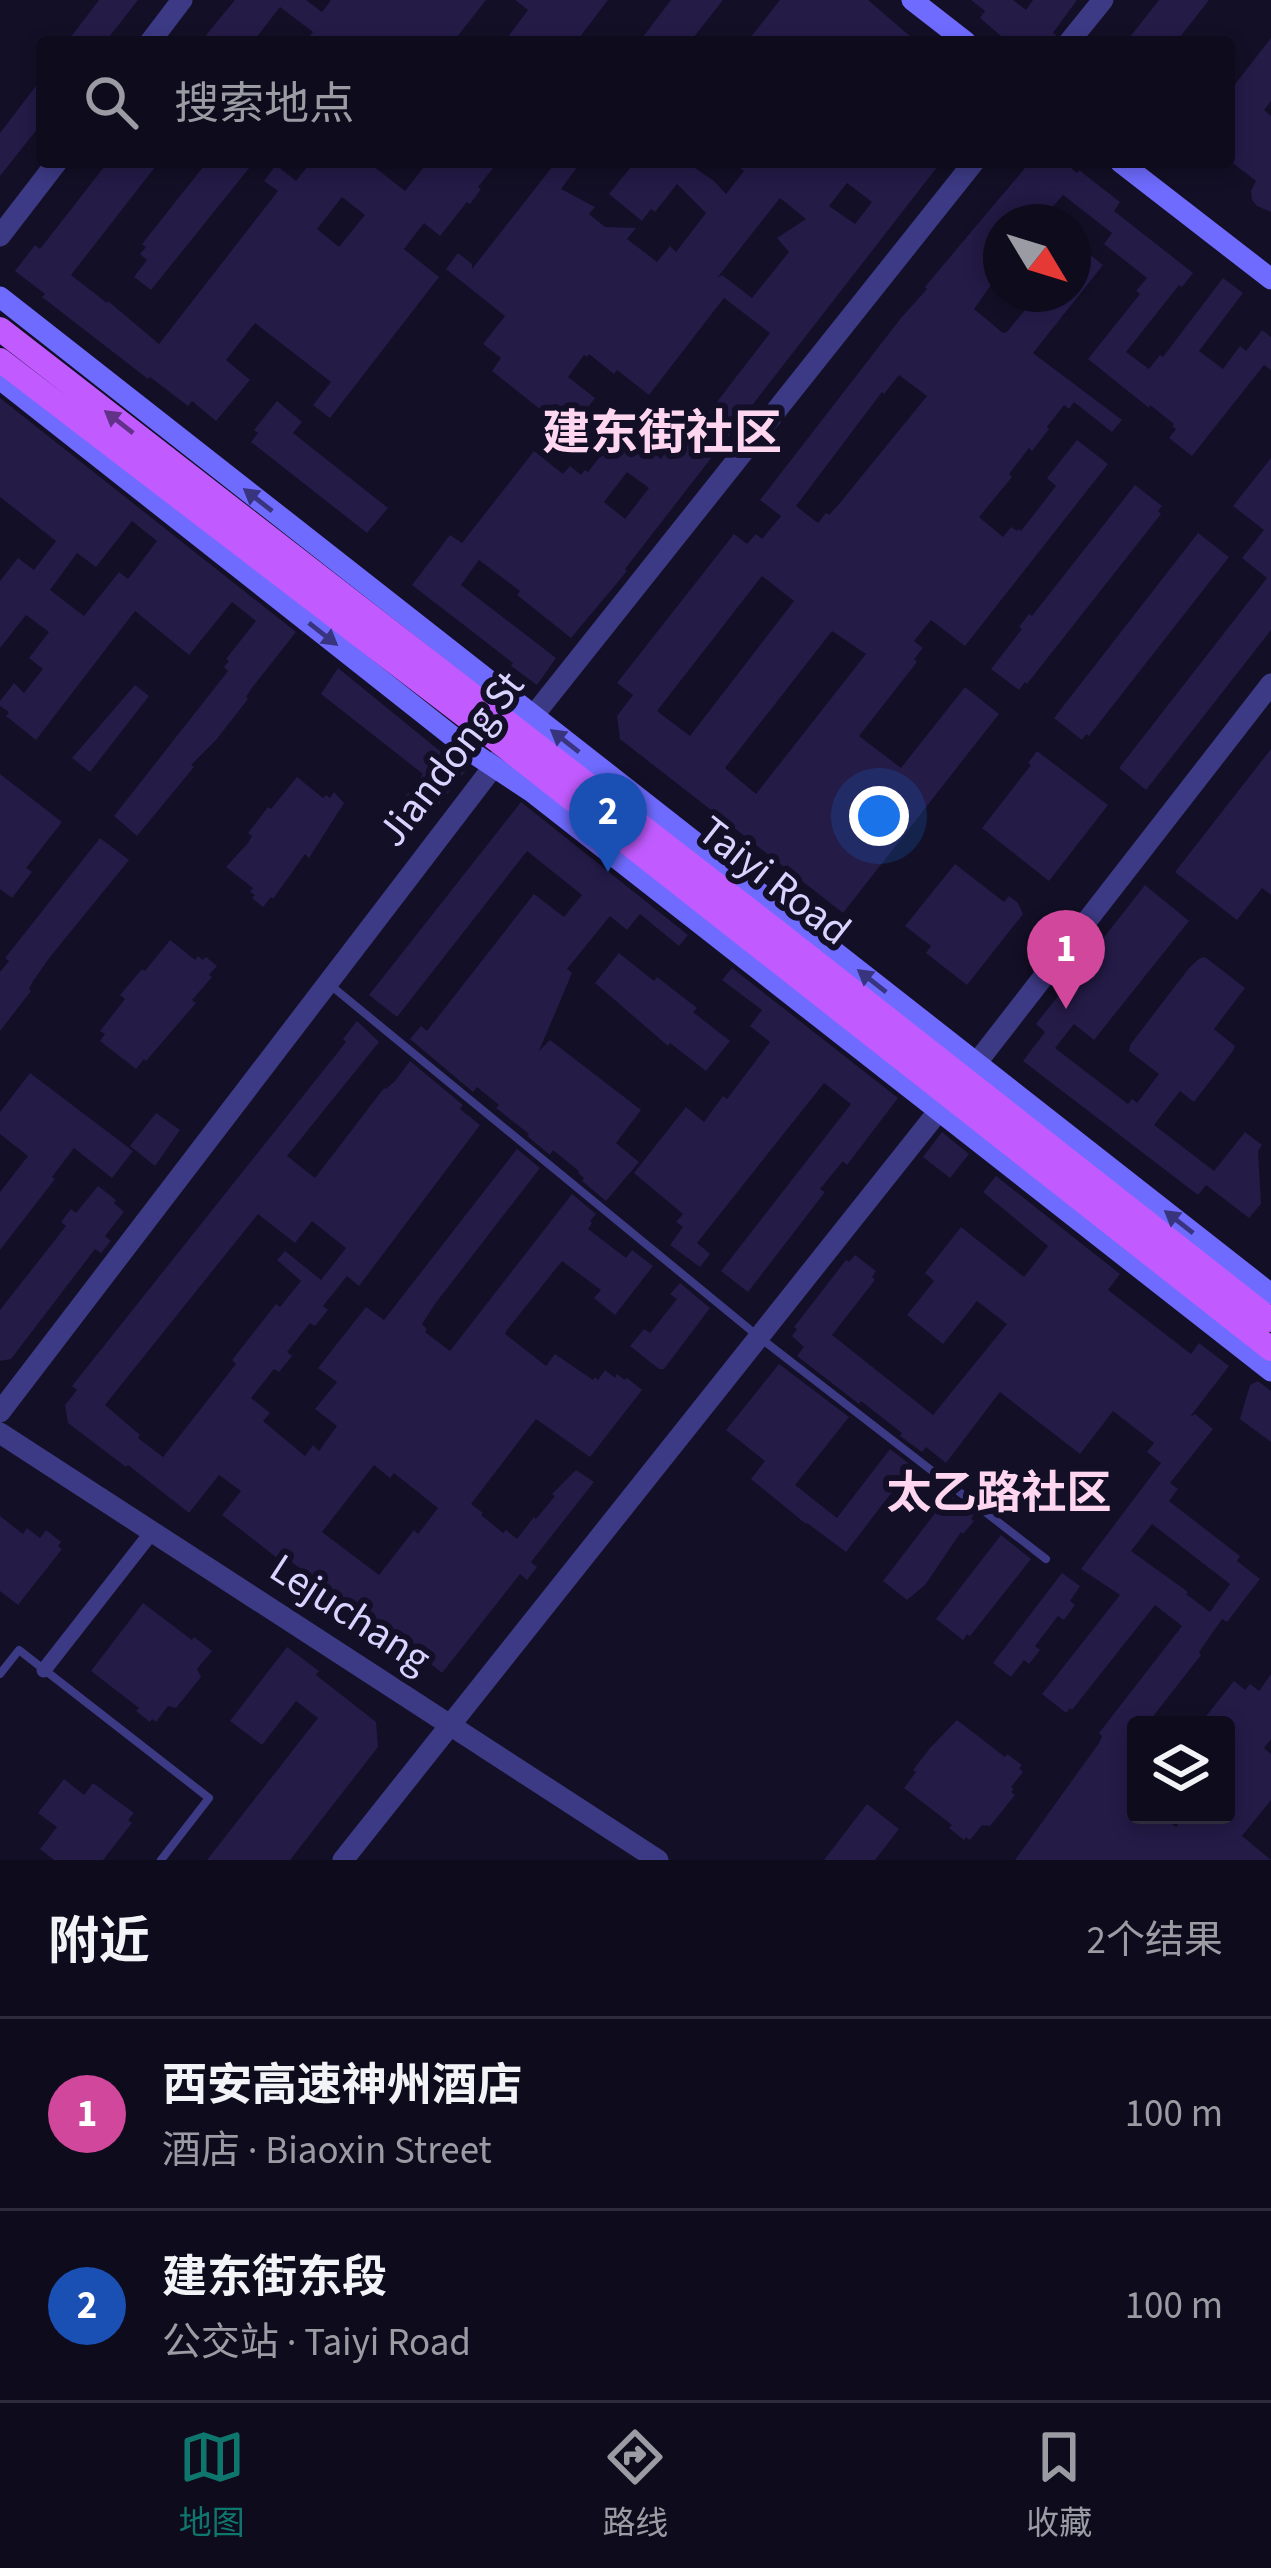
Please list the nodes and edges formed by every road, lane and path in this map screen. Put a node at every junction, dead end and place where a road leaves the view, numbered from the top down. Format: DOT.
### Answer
graph roads {
  1 [pos="182,0"];
  2 [pos="912,0"];
  3 [pos="1102,0"];
  4 [pos="155,36"];
  5 [pos="958,36"];
  6 [pos="1074,36"];
  7 [pos="52,168"];
  8 [pos="969,168"];
  9 [pos="1128,168"];
  10 [pos="0,236"];
  11 [pos="1271,279"];
  12 [pos="0,297"];
  13 [pos="0,329"];
  14 [pos="0,360"];
  15 [pos="0,379"];
  16 [pos="1271,685"];
  17 [pos="513,741"];
  18 [pos="328,983"];
  19 [pos="958,1087"];
  20 [pos="1271,1294"];
  21 [pos="1271,1320"];
  22 [pos="759,1337"];
  23 [pos="1271,1349"];
  24 [pos="1271,1371"];
  25 [pos="0,1412"];
  26 [pos="0,1433"];
  27 [pos="152,1532"];
  28 [pos="1046,1559"];
  29 [pos="44,1670"];
  30 [pos="0,1674"];
  31 [pos="450,1725"];
  32 [pos="161,1860"];
  33 [pos="343,1860"];
  34 [pos="658,1860"];
  1 -- 4 [label="street"];
  2 -- 5 [label="main road"];
  3 -- 6 [label="street"];
  7 -- 10 [label="street"];
  8 -- 17 [label="street, Jiandong St"];
  9 -- 11 [label="main road"];
  17 -- 12 [label="main road, one-way"];
  17 -- 13 [label="main road, Taiyi Road, one-way"];
  14 -- 17 [label="main road, Taiyi Road"];
  15 -- 17 [label="main road, one-way"];
  16 -- 19 [label="street"];
  17 -- 18 [label="street, Jiandong St"];
  19 -- 17 [label="main road, one-way"];
  17 -- 19 [label="main road, Taiyi Road"];
  18 -- 22 [label="lane"];
  18 -- 25 [label="street, Jiandong St"];
  20 -- 19 [label="main road, one-way"];
  19 -- 21 [label="main road, Taiyi Road"];
  19 -- 22 [label="street"];
  19 -- 23 [label="main road, Taiyi Road"];
  19 -- 24 [label="main road"];
  22 -- 28 [label="lane"];
  22 -- 31 [label="street"];
  26 -- 27 [label="street, Lejuchang"];
  27 -- 29 [label="street"];
  27 -- 31 [label="street, Lejuchang"];
  29 -- 30 [label="lane"];
  29 -- 32 [label="lane"];
  31 -- 33 [label="street"];
  31 -- 34 [label="street, Lejuchang"];
}
